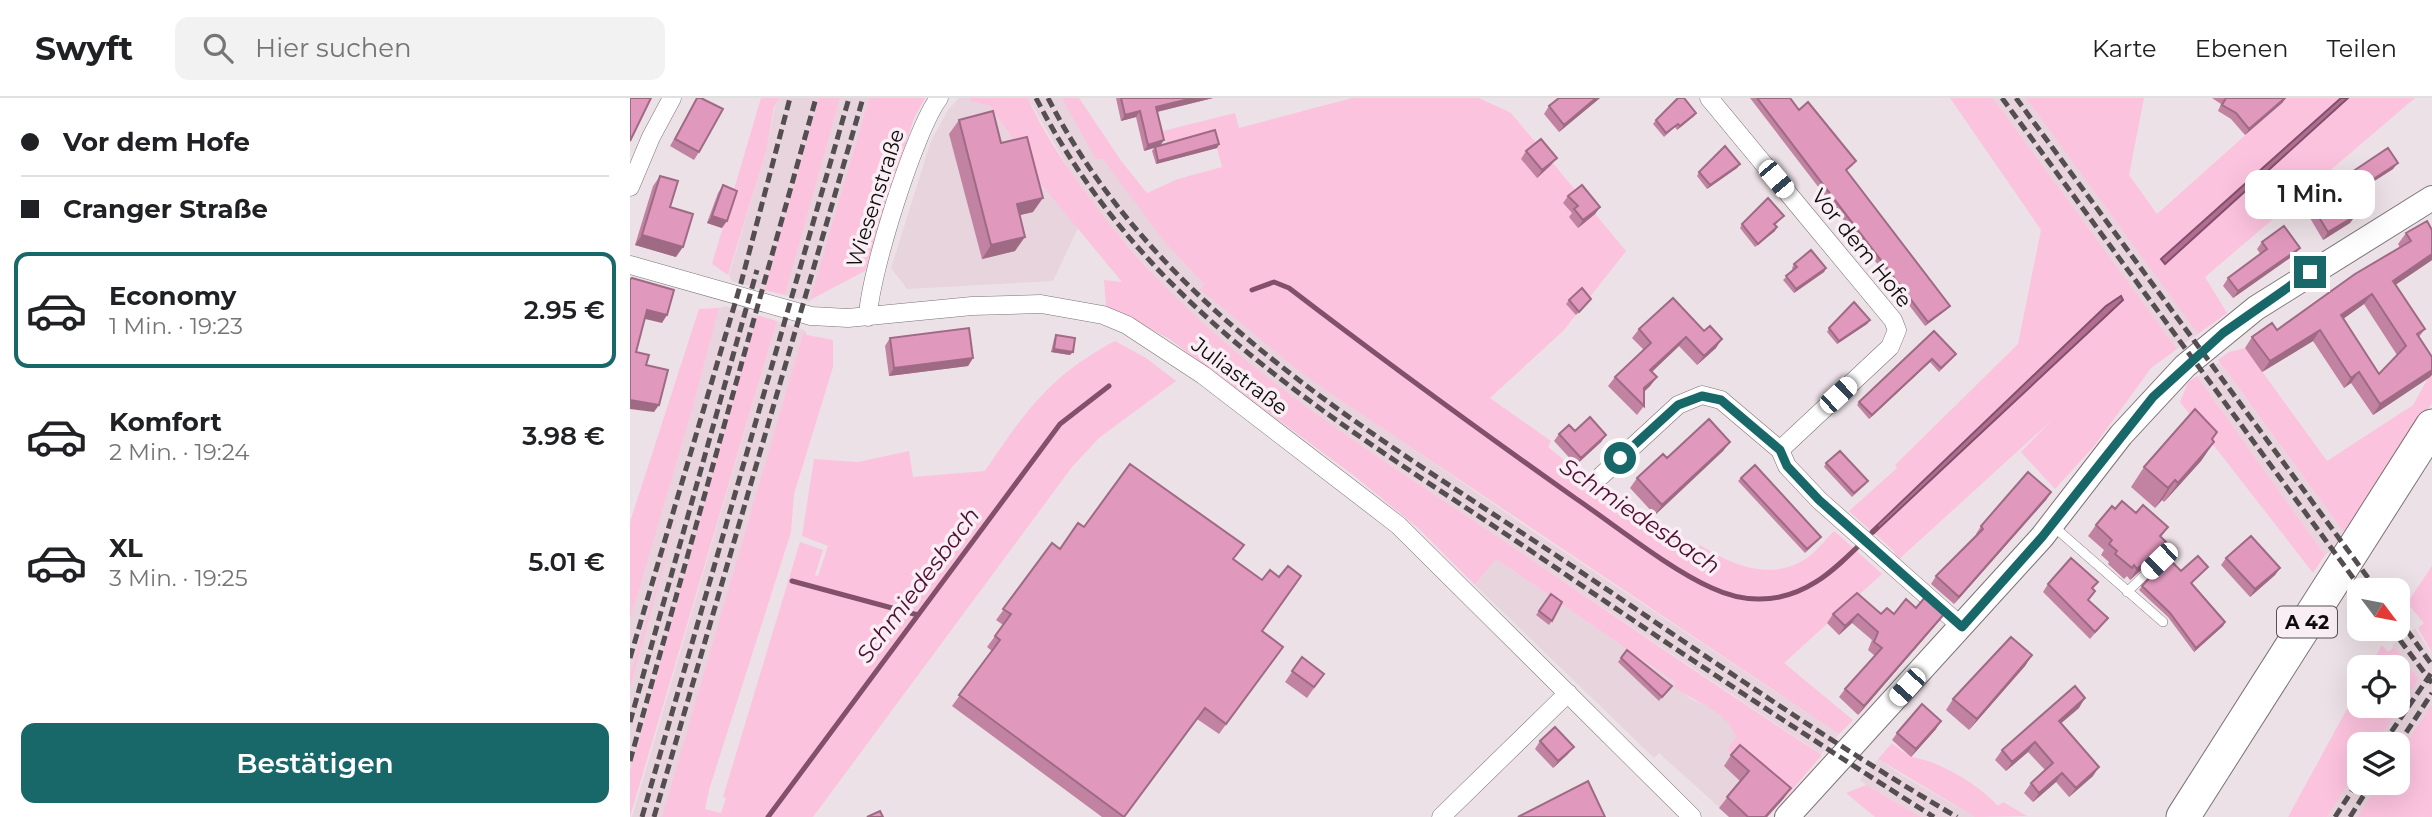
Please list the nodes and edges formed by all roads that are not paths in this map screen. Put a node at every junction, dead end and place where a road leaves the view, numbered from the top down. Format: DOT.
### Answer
graph roads {
  1 [pos="673,98"];
  2 [pos="939,98"];
  3 [pos="1709,98"];
  4 [pos="630,187"];
  5 [pos="2432,198"];
  6 [pos="630,265"];
  7 [pos="868,317"];
  8 [pos="2432,426"];
  9 [pos="1780,450"];
  10 [pos="2432,454"];
  11 [pos="1601,476"];
  12 [pos="2052,524"];
  13 [pos="2159,561"];
  14 [pos="2127,592"];
  15 [pos="2163,622"];
  16 [pos="1962,627"];
  17 [pos="1568,694"];
  18 [pos="1441,817"];
  19 [pos="1692,817"];
  20 [pos="1787,817"];
  21 [pos="2183,817"];
  22 [pos="2206,817"];
  1 -- 4 [label="street"];
  2 -- 7 [label="street, Wiesenstraße"];
  3 -- 9 [label="street, Vor dem Hofe"];
  5 -- 12 [label="street"];
  6 -- 7 [label="street, Juliastraße"];
  7 -- 17 [label="street, Juliastraße"];
  8 -- 21 [label="highway, A 42"];
  9 -- 11 [label="street"];
  9 -- 16 [label="street"];
  10 -- 22 [label="highway, A 42"];
  12 -- 14 [label="lane"];
  12 -- 16 [label="street"];
  13 -- 14 [label="lane"];
  14 -- 15 [label="lane"];
  16 -- 20 [label="street"];
  17 -- 18 [label="street"];
  17 -- 19 [label="street, Juliastraße"];
}
